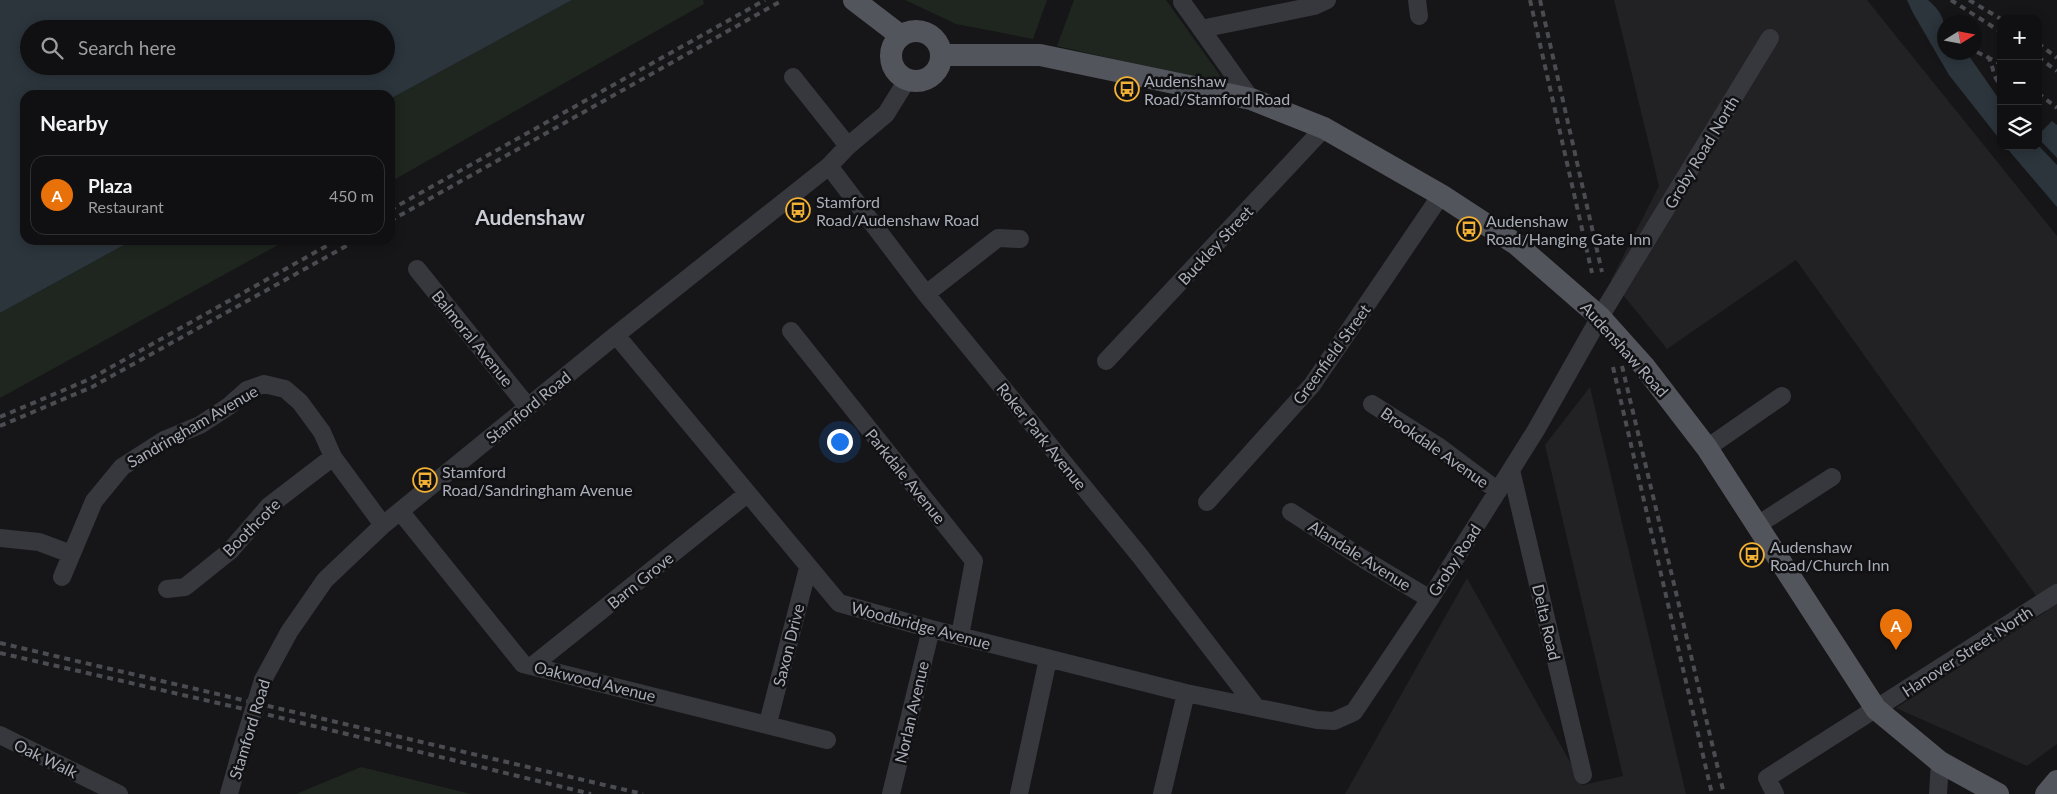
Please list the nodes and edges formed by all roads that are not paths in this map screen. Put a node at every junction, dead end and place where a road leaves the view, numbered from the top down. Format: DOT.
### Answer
graph roads {
  1 [pos="854,0"];
  2 [pos="1327,0"];
  3 [pos="1182,2"];
  4 [pos="1201,28"];
  5 [pos="901,36"];
  6 [pos="1770,38"];
  7 [pos="941,55"];
  8 [pos="793,77"];
  9 [pos="907,80"];
  10 [pos="1251,99"];
  11 [pos="1324,128"];
  12 [pos="848,146"];
  13 [pos="829,166"];
  14 [pos="1441,195"];
  15 [pos="1020,239"];
  16 [pos="417,269"];
  17 [pos="926,294"];
  18 [pos="1600,317"];
  19 [pos="791,331"];
  20 [pos="616,335"];
  21 [pos="1106,362"];
  22 [pos="1782,396"];
  23 [pos="1372,404"];
  24 [pos="528,408"];
  25 [pos="1707,448"];
  26 [pos="333,458"];
  27 [pos="1511,470"];
  28 [pos="1832,477"];
  29 [pos="1498,491"];
  30 [pos="747,494"];
  31 [pos="1207,502"];
  32 [pos="400,511"];
  33 [pos="1291,512"];
  34 [pos="383,525"];
  35 [pos="1756,526"];
  36 [pos="0,538"];
  37 [pos="71,554"];
  38 [pos="808,568"];
  39 [pos="62,577"];
  40 [pos="167,589"];
  41 [pos="2057,593"];
  42 [pos="1430,598"];
  43 [pos="931,629"];
  44 [pos="960,636"];
  45 [pos="1048,659"];
  46 [pos="532,666"];
  47 [pos="1186,693"];
  48 [pos="1256,707"];
  49 [pos="1876,710"];
  50 [pos="768,723"];
  51 [pos="0,735"];
  52 [pos="828,740"];
  53 [pos="1940,762"];
  54 [pos="1583,775"];
  55 [pos="2057,781"];
  56 [pos="119,794"];
  57 [pos="229,794"];
  58 [pos="891,794"];
  59 [pos="1019,794"];
  60 [pos="1162,794"];
  61 [pos="1775,794"];
  62 [pos="1938,794"];
  63 [pos="1998,794"];
  64 [pos="2046,794"];
  1 -- 5 [label="main road"];
  2 -- 4 [label="street"];
  3 -- 4 [label="street"];
  4 -- 10 [label="street"];
  5 -- 7 [label="main road"];
  5 -- 9 [label="main road"];
  6 -- 18 [label="street, Groby Road North"];
  7 -- 9 [label="main road"];
  7 -- 10 [label="main road, Audenshaw Road"];
  8 -- 12 [label="street"];
  9 -- 12 [label="street, Stamford Road"];
  10 -- 11 [label="main road, Audenshaw Road"];
  11 -- 14 [label="main road, Audenshaw Road"];
  11 -- 21 [label="street, Buckley Street"];
  12 -- 13 [label="street, Stamford Road"];
  13 -- 17 [label="street, Roker Park Avenue"];
  13 -- 20 [label="street, Stamford Road"];
  14 -- 18 [label="main road, Audenshaw Road"];
  14 -- 31 [label="street, Greenfield Street"];
  15 -- 17 [label="street"];
  16 -- 24 [label="street, Balmoral Avenue"];
  17 -- 48 [label="street, Roker Park Avenue"];
  18 -- 25 [label="main road, Audenshaw Road"];
  18 -- 27 [label="street, Groby Road"];
  19 -- 44 [label="street, Parkdale Avenue"];
  20 -- 24 [label="street, Stamford Road"];
  20 -- 30 [label="street, Woodbridge Avenue"];
  22 -- 25 [label="street"];
  23 -- 29 [label="street, Brookdale Avenue"];
  24 -- 32 [label="street, Stamford Road"];
  25 -- 35 [label="main road, Audenshaw Road"];
  26 -- 34 [label="street, Sandringham Avenue"];
  26 -- 37 [label="street, Sandringham Avenue"];
  26 -- 40 [label="street, Boothcote"];
  27 -- 29 [label="street, Groby Road"];
  27 -- 54 [label="street, Delta Road"];
  28 -- 35 [label="street"];
  29 -- 42 [label="street, Groby Road"];
  30 -- 38 [label="street, Woodbridge Avenue"];
  30 -- 46 [label="street, Barn Grove"];
  32 -- 34 [label="street, Stamford Road"];
  32 -- 46 [label="street, Oakwood Avenue"];
  33 -- 42 [label="street, Alandale Avenue"];
  34 -- 57 [label="street, Stamford Road, bridge"];
  35 -- 49 [label="main road, Audenshaw Road"];
  36 -- 37 [label="street"];
  37 -- 39 [label="street, Sandringham Avenue"];
  38 -- 43 [label="street, Woodbridge Avenue"];
  38 -- 50 [label="street, Saxon Drive"];
  41 -- 49 [label="street, Hanover Street North"];
  42 -- 48 [label="street, Groby Road"];
  43 -- 44 [label="street, Woodbridge Avenue"];
  43 -- 58 [label="street, Norlan Avenue"];
  44 -- 45 [label="street, Woodbridge Avenue"];
  45 -- 47 [label="street, Woodbridge Avenue"];
  45 -- 59 [label="street"];
  46 -- 50 [label="street, Oakwood Avenue"];
  47 -- 48 [label="street, Woodbridge Avenue"];
  47 -- 60 [label="street"];
  49 -- 53 [label="main road, Audenshaw Road"];
  49 -- 61 [label="street, Hanover Street North"];
  50 -- 52 [label="street, Oakwood Avenue"];
  51 -- 56 [label="street, Oak Walk"];
  53 -- 62 [label="street"];
  53 -- 63 [label="main road, Audenshaw Road"];
  55 -- 64 [label="main road"];
}
